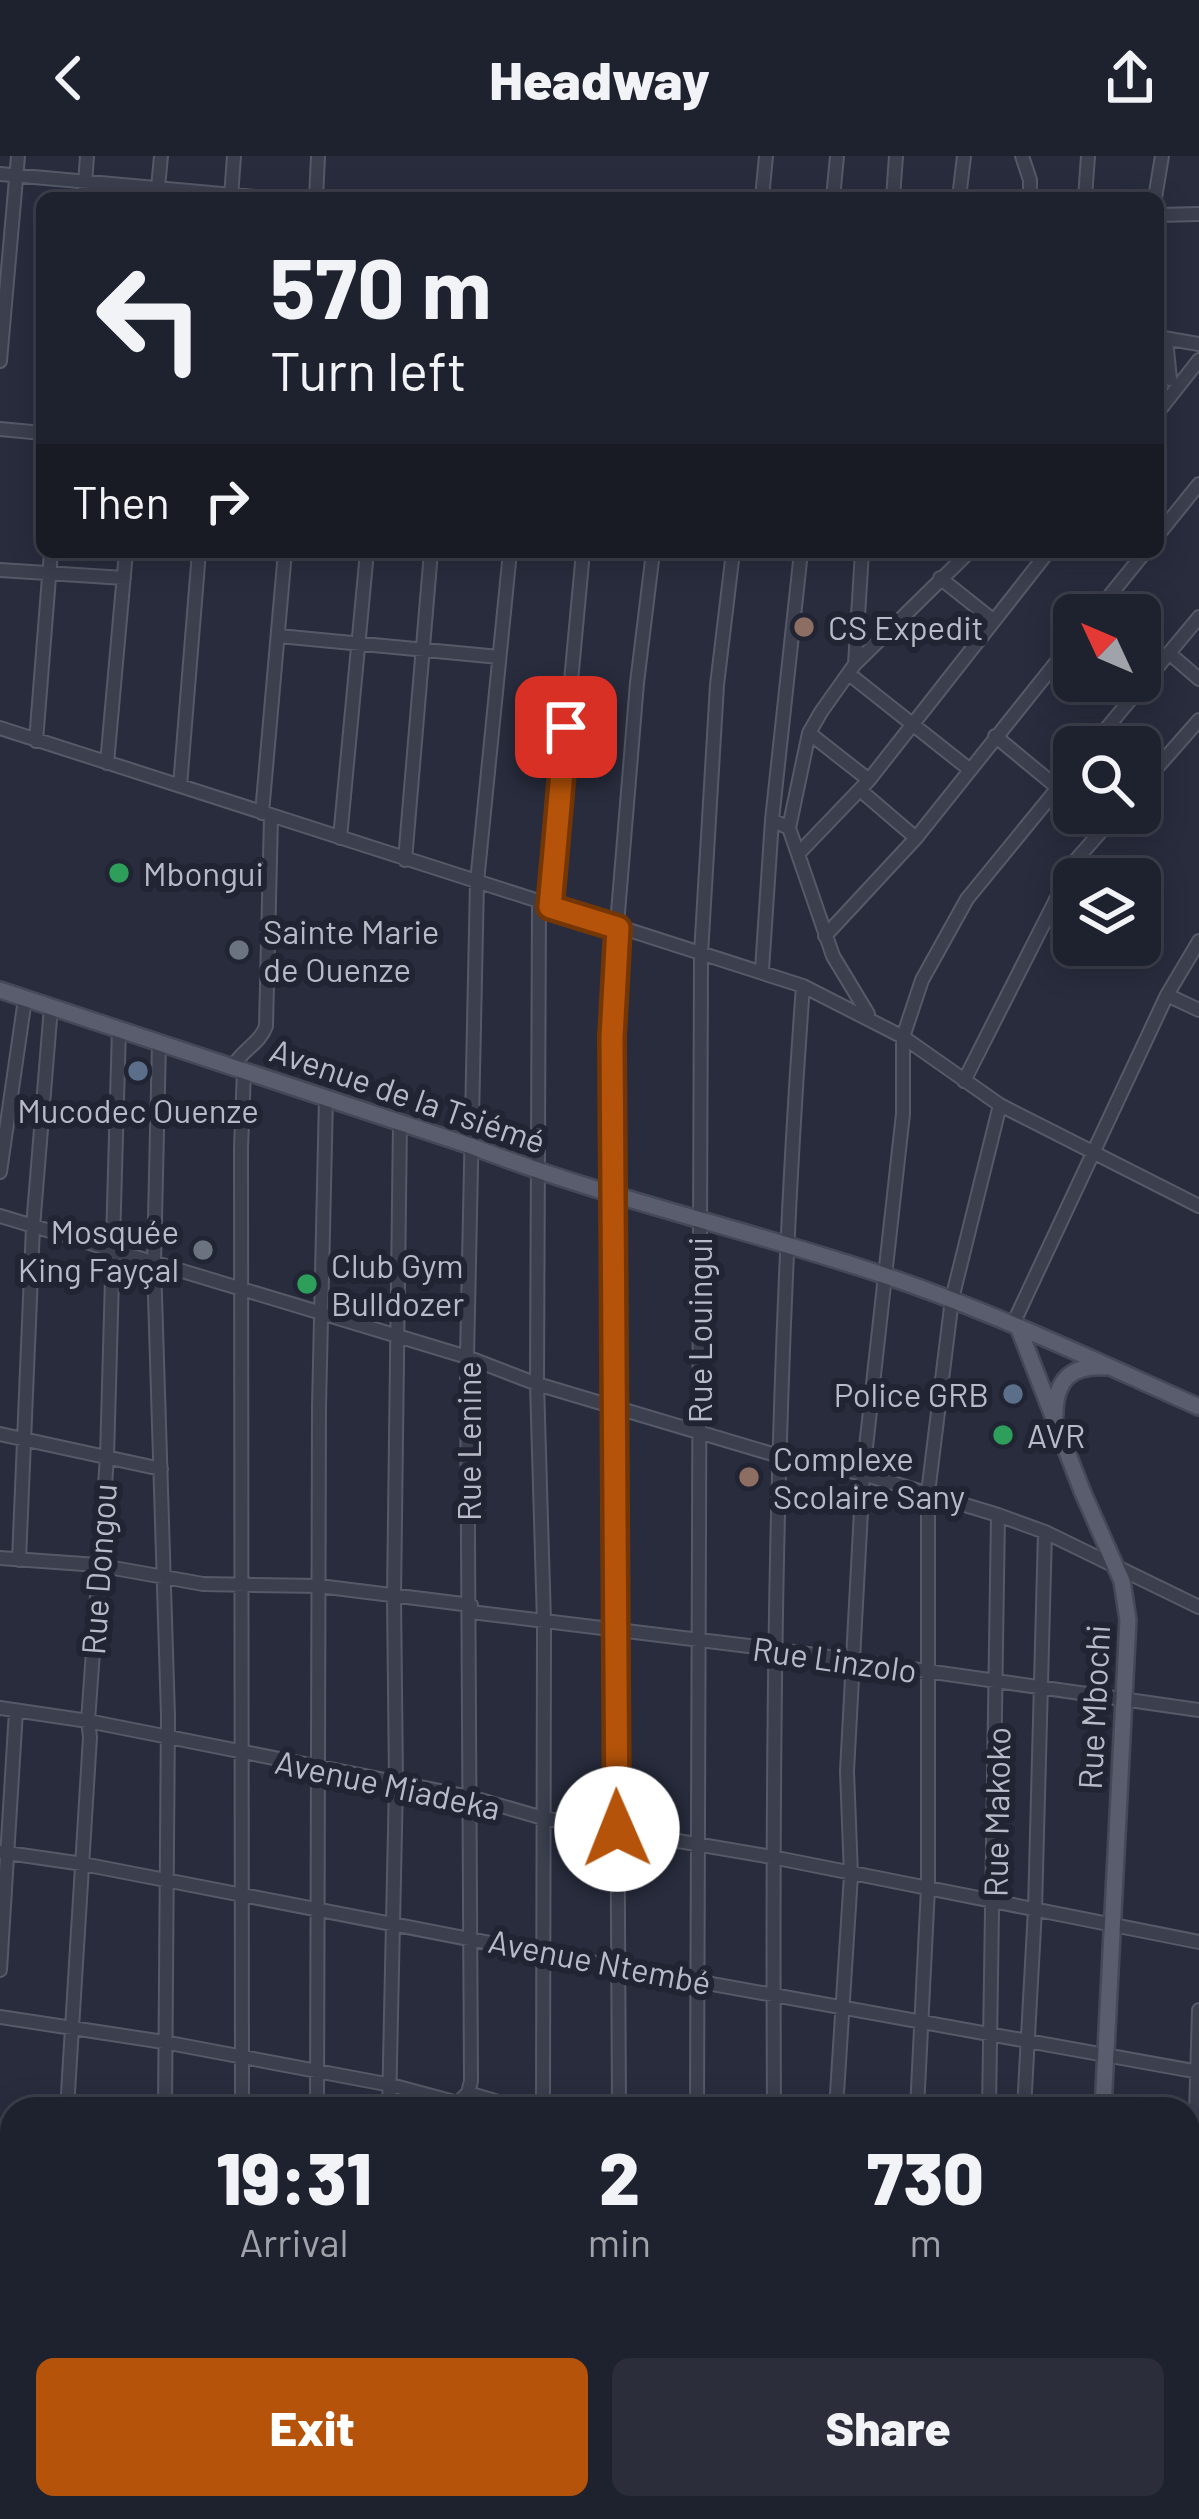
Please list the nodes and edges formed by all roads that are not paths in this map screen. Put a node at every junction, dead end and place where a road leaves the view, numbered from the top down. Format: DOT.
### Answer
graph roads {
  1 [pos="19,156"];
  2 [pos="87,156"];
  3 [pos="161,156"];
  4 [pos="234,156"];
  5 [pos="318,156"];
  6 [pos="766,156"];
  7 [pos="837,156"];
  8 [pos="896,156"];
  9 [pos="964,156"];
  10 [pos="1022,156"];
  11 [pos="1088,156"];
  12 [pos="1162,156"];
  13 [pos="0,174"];
  14 [pos="17,176"];
  15 [pos="85,182"];
  16 [pos="84,192"];
  17 [pos="158,192"];
  18 [pos="231,192"];
  19 [pos="316,192"];
  20 [pos="763,192"];
  21 [pos="834,192"];
  22 [pos="893,192"];
  23 [pos="960,192"];
  24 [pos="1030,192"];
  25 [pos="1085,192"];
  26 [pos="1156,192"];
  27 [pos="1199,214"];
  28 [pos="1164,215"];
  29 [pos="1164,339"];
  30 [pos="1199,344"];
  31 [pos="1199,360"];
  32 [pos="0,361"];
  33 [pos="1185,378"];
  34 [pos="1164,382"];
  35 [pos="1164,404"];
  36 [pos="0,429"];
  37 [pos="36,432"];
  38 [pos="1199,484"];
  39 [pos="1164,528"];
  40 [pos="50,558"];
  41 [pos="126,558"];
  42 [pos="199,558"];
  43 [pos="285,558"];
  44 [pos="366,558"];
  45 [pos="431,558"];
  46 [pos="509,558"];
  47 [pos="582,558"];
  48 [pos="652,558"];
  49 [pos="732,558"];
  50 [pos="800,558"];
  51 [pos="861,558"];
  52 [pos="962,558"];
  53 [pos="1043,558"];
  54 [pos="1140,558"];
  55 [pos="0,570"];
  56 [pos="49,575"];
  57 [pos="124,578"];
  58 [pos="940,578"];
  59 [pos="1111,594"];
  60 [pos="1199,617"];
  61 [pos="994,621"];
  62 [pos="280,635"];
  63 [pos="357,645"];
  64 [pos="424,650"];
  65 [pos="1169,653"];
  66 [pos="499,657"];
  67 [pos="1053,666"];
  68 [pos="852,669"];
  69 [pos="1199,679"];
  70 [pos="1199,720"];
  71 [pos="913,724"];
  72 [pos="1108,726"];
  73 [pos="0,728"];
  74 [pos="809,733"];
  75 [pos="995,736"];
  76 [pos="36,741"];
  77 [pos="107,763"];
  78 [pos="1161,763"];
  79 [pos="970,769"];
  80 [pos="1053,784"];
  81 [pos="864,785"];
  82 [pos="180,786"];
  83 [pos="1053,794"];
  84 [pos="266,815"];
  85 [pos="772,820"];
  86 [pos="789,828"];
  87 [pos="1099,834"];
  88 [pos="340,838"];
  89 [pos="916,838"];
  90 [pos="798,854"];
  91 [pos="405,860"];
  92 [pos="477,882"];
  93 [pos="545,905"];
  94 [pos="618,928"];
  95 [pos="825,936"];
  96 [pos="1199,941"];
  97 [pos="701,954"];
  98 [pos="762,970"];
  99 [pos="803,986"];
  100 [pos="0,991"];
  101 [pos="1167,995"];
  102 [pos="25,999"];
  103 [pos="51,1006"];
  104 [pos="1199,1010"];
  105 [pos="870,1017"];
  106 [pos="119,1028"];
  107 [pos="903,1037"];
  108 [pos="159,1043"];
  109 [pos="238,1070"];
  110 [pos="964,1081"];
  111 [pos="326,1098"];
  112 [pos="1000,1105"];
  113 [pos="400,1123"];
  114 [pos="471,1146"];
  115 [pos="1094,1155"];
  116 [pos="0,1172"];
  117 [pos="538,1172"];
  118 [pos="612,1193"];
  119 [pos="1199,1206"];
  120 [pos="0,1216"];
  121 [pos="700,1220"];
  122 [pos="33,1227"];
  123 [pos="111,1247"];
  124 [pos="787,1247"];
  125 [pos="154,1263"];
  126 [pos="884,1275"];
  127 [pos="241,1289"];
  128 [pos="952,1299"];
  129 [pos="321,1312"];
  130 [pos="1016,1326"];
  131 [pos="396,1335"];
  132 [pos="467,1357"];
  133 [pos="1112,1368"];
  134 [pos="537,1384"];
  135 [pos="616,1405"];
  136 [pos="1199,1407"];
  137 [pos="1055,1424"];
  138 [pos="698,1430"];
  139 [pos="0,1434"];
  140 [pos="24,1438"];
  141 [pos="779,1456"];
  142 [pos="106,1457"];
  143 [pos="161,1469"];
  144 [pos="863,1474"];
  145 [pos="928,1492"];
  146 [pos="998,1515"];
  147 [pos="1045,1532"];
  148 [pos="0,1558"];
  149 [pos="19,1560"];
  150 [pos="97,1565"];
  151 [pos="1114,1568"];
  152 [pos="161,1576"];
  153 [pos="319,1586"];
  154 [pos="242,1587"];
  155 [pos="394,1597"];
  156 [pos="1199,1607"];
  157 [pos="471,1609"];
  158 [pos="544,1622"];
  159 [pos="615,1629"];
  160 [pos="696,1641"];
  161 [pos="773,1649"];
  162 [pos="853,1661"];
  163 [pos="931,1672"];
  164 [pos="997,1682"];
  165 [pos="1042,1689"];
  166 [pos="1124,1699"];
  167 [pos="0,1708"];
  168 [pos="1199,1710"];
  169 [pos="16,1711"];
  170 [pos="88,1721"];
  171 [pos="167,1738"];
  172 [pos="243,1755"];
  173 [pos="319,1767"];
  174 [pos="396,1784"];
  175 [pos="470,1797"];
  176 [pos="543,1817"];
  177 [pos="617,1829"];
  178 [pos="697,1844"];
  179 [pos="3,1852"];
  180 [pos="772,1857"];
  181 [pos="83,1864"];
  182 [pos="851,1875"];
  183 [pos="165,1881"];
  184 [pos="928,1888"];
  185 [pos="242,1896"];
  186 [pos="995,1903"];
  187 [pos="1035,1909"];
  188 [pos="319,1910"];
  189 [pos="392,1922"];
  190 [pos="1112,1926"];
  191 [pos="469,1937"];
  192 [pos="1199,1942"];
  193 [pos="542,1953"];
  194 [pos="616,1964"];
  195 [pos="0,1970"];
  196 [pos="698,1980"];
  197 [pos="773,1993"];
  198 [pos="841,2009"];
  199 [pos="1199,2010"];
  200 [pos="0,2017"];
  201 [pos="920,2021"];
  202 [pos="72,2029"];
  203 [pos="990,2036"];
  204 [pos="1026,2040"];
  205 [pos="164,2042"];
  206 [pos="1106,2055"];
  207 [pos="242,2059"];
  208 [pos="317,2072"];
  209 [pos="1199,2072"];
  210 [pos="391,2085"];
  211 [pos="68,2097"];
  212 [pos="165,2097"];
  213 [pos="242,2097"];
  214 [pos="317,2097"];
  215 [pos="390,2097"];
  216 [pos="439,2097"];
  217 [pos="462,2097"];
  218 [pos="543,2097"];
  219 [pos="619,2097"];
  220 [pos="697,2097"];
  221 [pos="774,2097"];
  222 [pos="837,2097"];
  223 [pos="917,2097"];
  224 [pos="989,2097"];
  225 [pos="1024,2097"];
  226 [pos="1104,2097"];
  1 -- 14 [label="street"];
  2 -- 15 [label="street"];
  3 -- 17 [label="street"];
  4 -- 18 [label="street"];
  5 -- 19 [label="street"];
  6 -- 20 [label="street"];
  7 -- 21 [label="street"];
  8 -- 22 [label="street"];
  9 -- 23 [label="street"];
  10 -- 24 [label="street"];
  11 -- 25 [label="street"];
  12 -- 26 [label="street"];
  13 -- 14 [label="street"];
  14 -- 15 [label="street"];
  14 -- 32 [label="street"];
  15 -- 16 [label="street"];
  15 -- 17 [label="street"];
  27 -- 28 [label="street"];
  29 -- 30 [label="street"];
  31 -- 33 [label="street"];
  33 -- 34 [label="street"];
  33 -- 35 [label="street"];
  36 -- 37 [label="street"];
  38 -- 39 [label="street"];
  40 -- 56 [label="street"];
  41 -- 57 [label="street"];
  42 -- 82 [label="street"];
  43 -- 62 [label="street"];
  44 -- 63 [label="street"];
  45 -- 64 [label="street"];
  46 -- 66 [label="street, Rue Lenine"];
  47 -- 93 [label="street"];
  48 -- 94 [label="street"];
  49 -- 97 [label="street, Rue Louingui"];
  50 -- 85 [label="street"];
  51 -- 68 [label="street"];
  52 -- 58 [label="street"];
  53 -- 61 [label="street"];
  54 -- 59 [label="street"];
  55 -- 56 [label="street"];
  56 -- 57 [label="street"];
  56 -- 76 [label="street"];
  57 -- 77 [label="street"];
  58 -- 61 [label="street"];
  58 -- 68 [label="street"];
  60 -- 65 [label="street"];
  61 -- 71 [label="street"];
  62 -- 63 [label="street"];
  62 -- 84 [label="street"];
  63 -- 64 [label="street"];
  63 -- 88 [label="street"];
  64 -- 66 [label="street"];
  64 -- 91 [label="street"];
  65 -- 69 [label="street"];
  65 -- 72 [label="street"];
  66 -- 92 [label="street, Rue Lenine"];
  67 -- 75 [label="street"];
  68 -- 71 [label="street"];
  68 -- 74 [label="street"];
  70 -- 78 [label="street"];
  71 -- 79 [label="street"];
  71 -- 81 [label="street"];
  73 -- 76 [label="street"];
  74 -- 81 [label="street"];
  74 -- 86 [label="street"];
  75 -- 79 [label="street"];
  75 -- 80 [label="street"];
  76 -- 77 [label="street"];
  77 -- 82 [label="street"];
  79 -- 89 [label="street"];
  81 -- 89 [label="street"];
  81 -- 90 [label="street"];
  82 -- 84 [label="street"];
  83 -- 107 [label="street"];
  84 -- 88 [label="street"];
  84 -- 109 [label="street"];
  85 -- 86 [label="street"];
  85 -- 98 [label="street"];
  86 -- 90 [label="street"];
  87 -- 110 [label="street"];
  88 -- 91 [label="street"];
  89 -- 95 [label="street"];
  90 -- 95 [label="street"];
  91 -- 92 [label="street"];
  92 -- 93 [label="street"];
  92 -- 114 [label="street, Rue Lenine"];
  93 -- 94 [label="street"];
  93 -- 117 [label="street"];
  94 -- 97 [label="street"];
  94 -- 118 [label="street"];
  95 -- 105 [label="street"];
  96 -- 101 [label="street"];
  97 -- 98 [label="street"];
  97 -- 121 [label="street, Rue Louingui"];
  98 -- 99 [label="street"];
  99 -- 105 [label="street"];
  99 -- 124 [label="street"];
  100 -- 102 [label="main road, Avenue de la Tsiémé"];
  101 -- 104 [label="street"];
  101 -- 115 [label="street"];
  102 -- 103 [label="main road, Avenue de la Tsiémé"];
  102 -- 116 [label="street"];
  103 -- 106 [label="main road, Avenue de la Tsiémé"];
  103 -- 122 [label="street"];
  105 -- 107 [label="street"];
  106 -- 108 [label="main road, Avenue de la Tsiémé"];
  106 -- 123 [label="street, Rue Dongou"];
  107 -- 110 [label="street"];
  107 -- 126 [label="street"];
  108 -- 109 [label="main road, Avenue de la Tsiémé"];
  108 -- 125 [label="street"];
  109 -- 111 [label="main road, Avenue de la Tsiémé"];
  109 -- 127 [label="street"];
  110 -- 112 [label="street"];
  111 -- 113 [label="main road, Avenue de la Tsiémé"];
  111 -- 129 [label="street"];
  112 -- 115 [label="street"];
  112 -- 128 [label="street"];
  113 -- 114 [label="main road, Avenue de la Tsiémé"];
  113 -- 131 [label="street"];
  114 -- 117 [label="main road, Avenue de la Tsiémé"];
  114 -- 132 [label="street, Rue Lenine"];
  115 -- 119 [label="street"];
  115 -- 130 [label="street"];
  117 -- 118 [label="main road, Avenue de la Tsiémé"];
  117 -- 134 [label="street"];
  118 -- 121 [label="main road, Avenue de la Tsiémé"];
  118 -- 135 [label="street"];
  120 -- 122 [label="street"];
  121 -- 124 [label="main road, Avenue de la Tsiémé"];
  121 -- 138 [label="street, Rue Louingui"];
  122 -- 123 [label="street"];
  122 -- 140 [label="street"];
  123 -- 125 [label="street"];
  123 -- 142 [label="street, Rue Dongou"];
  124 -- 126 [label="main road, Avenue de la Tsiémé"];
  124 -- 141 [label="street"];
  125 -- 127 [label="street"];
  125 -- 143 [label="street"];
  126 -- 128 [label="main road, Avenue de la Tsiémé"];
  126 -- 144 [label="street"];
  127 -- 129 [label="street"];
  127 -- 154 [label="street"];
  128 -- 130 [label="main road, Avenue de la Tsiémé"];
  128 -- 145 [label="street"];
  129 -- 131 [label="street"];
  129 -- 153 [label="street"];
  130 -- 133 [label="main road, Avenue de la Tsiémé"];
  130 -- 137 [label="main road, Rue Mbochi"];
  131 -- 132 [label="street"];
  131 -- 155 [label="street"];
  132 -- 134 [label="street"];
  132 -- 157 [label="street, Rue Lenine"];
  133 -- 136 [label="main road, Avenue de la Tsiémé"];
  133 -- 137 [label="main road"];
  134 -- 135 [label="street"];
  134 -- 158 [label="street"];
  135 -- 138 [label="street"];
  135 -- 159 [label="street"];
  137 -- 151 [label="main road, Rue Mbochi"];
  138 -- 141 [label="street"];
  138 -- 160 [label="street, Rue Louingui"];
  139 -- 140 [label="street"];
  140 -- 142 [label="street"];
  140 -- 149 [label="street"];
  141 -- 144 [label="street"];
  141 -- 161 [label="street"];
  142 -- 143 [label="street"];
  142 -- 150 [label="street, Rue Dongou"];
  143 -- 152 [label="street"];
  144 -- 145 [label="street"];
  144 -- 162 [label="street"];
  145 -- 146 [label="street"];
  145 -- 163 [label="street"];
  146 -- 147 [label="street"];
  146 -- 164 [label="street, Rue Makoko"];
  147 -- 151 [label="street"];
  147 -- 165 [label="street"];
  148 -- 149 [label="street, Rue Linzolo"];
  149 -- 150 [label="street, Rue Linzolo"];
  150 -- 152 [label="street, Rue Linzolo"];
  150 -- 170 [label="street, Rue Dongou"];
  151 -- 156 [label="street"];
  151 -- 166 [label="main road, Rue Mbochi"];
  152 -- 154 [label="street, Rue Linzolo"];
  152 -- 171 [label="street"];
  153 -- 154 [label="street, Rue Linzolo"];
  153 -- 155 [label="street, Rue Linzolo"];
  153 -- 173 [label="street"];
  154 -- 172 [label="street"];
  155 -- 157 [label="street, Rue Linzolo"];
  155 -- 174 [label="street"];
  157 -- 158 [label="street, Rue Linzolo"];
  157 -- 175 [label="street, Rue Lenine"];
  158 -- 159 [label="street, Rue Linzolo"];
  158 -- 176 [label="street"];
  159 -- 160 [label="street, Rue Linzolo"];
  159 -- 177 [label="street"];
  160 -- 161 [label="street, Rue Linzolo"];
  160 -- 178 [label="street, Rue Louingui"];
  161 -- 162 [label="street, Rue Linzolo"];
  161 -- 180 [label="street"];
  162 -- 163 [label="street, Rue Linzolo"];
  162 -- 182 [label="street"];
  163 -- 164 [label="street, Rue Linzolo"];
  163 -- 184 [label="street"];
  164 -- 165 [label="street, Rue Linzolo"];
  164 -- 186 [label="street, Rue Makoko"];
  165 -- 166 [label="street, Rue Linzolo"];
  165 -- 187 [label="street"];
  166 -- 168 [label="street, Rue Linzolo"];
  166 -- 190 [label="main road, Rue Mbochi"];
  167 -- 169 [label="street, Avenue Miadeka"];
  169 -- 170 [label="street, Avenue Miadeka"];
  169 -- 179 [label="street"];
  170 -- 171 [label="street, Avenue Miadeka"];
  170 -- 181 [label="street, Rue Dongou"];
  171 -- 172 [label="street, Avenue Miadeka"];
  171 -- 183 [label="street"];
  172 -- 173 [label="street, Avenue Miadeka"];
  172 -- 185 [label="street"];
  173 -- 174 [label="street, Avenue Miadeka"];
  173 -- 188 [label="street"];
  174 -- 175 [label="street, Avenue Miadeka"];
  174 -- 189 [label="street"];
  175 -- 176 [label="street, Avenue Miadeka"];
  175 -- 191 [label="street, Rue Lenine"];
  176 -- 177 [label="street, Avenue Miadeka"];
  176 -- 193 [label="street"];
  177 -- 178 [label="street, Avenue Miadeka"];
  177 -- 194 [label="street"];
  178 -- 180 [label="street, Avenue Miadeka"];
  178 -- 196 [label="street, Rue Louingui"];
  179 -- 181 [label="street, Avenue Ntembé"];
  179 -- 195 [label="street"];
  180 -- 182 [label="street, Avenue Miadeka"];
  180 -- 197 [label="street"];
  181 -- 183 [label="street, Avenue Ntembé"];
  181 -- 202 [label="street, Rue Dongou"];
  182 -- 184 [label="street, Avenue Miadeka"];
  182 -- 198 [label="street"];
  183 -- 185 [label="street, Avenue Ntembé"];
  183 -- 205 [label="street"];
  184 -- 186 [label="street, Avenue Miadeka"];
  184 -- 201 [label="street"];
  185 -- 188 [label="street, Avenue Ntembé"];
  185 -- 207 [label="street"];
  186 -- 187 [label="street, Avenue Miadeka"];
  186 -- 203 [label="street, Rue Makoko"];
  187 -- 190 [label="street, Avenue Miadeka"];
  187 -- 204 [label="street"];
  188 -- 189 [label="street, Avenue Ntembé"];
  188 -- 208 [label="street"];
  189 -- 191 [label="street, Avenue Ntembé"];
  189 -- 210 [label="street"];
  190 -- 192 [label="street, Avenue Miadeka"];
  190 -- 206 [label="main road, Rue Mbochi"];
  191 -- 193 [label="street, Avenue Ntembé"];
  191 -- 217 [label="street, Rue Lenine"];
  193 -- 194 [label="street, Avenue Ntembé"];
  193 -- 218 [label="street"];
  194 -- 196 [label="street, Avenue Ntembé"];
  194 -- 219 [label="street"];
  196 -- 197 [label="street, Avenue Ntembé"];
  196 -- 220 [label="street, Rue Louingui"];
  197 -- 198 [label="street, Avenue Ntembé"];
  197 -- 221 [label="street"];
  198 -- 201 [label="street, Avenue Ntembé"];
  198 -- 222 [label="street"];
  199 -- 209 [label="street"];
  200 -- 202 [label="street"];
  201 -- 203 [label="street, Avenue Ntembé"];
  201 -- 223 [label="street"];
  202 -- 205 [label="street"];
  202 -- 211 [label="street, Rue Dongou"];
  203 -- 204 [label="street, Avenue Ntembé"];
  203 -- 224 [label="street, Rue Makoko"];
  204 -- 206 [label="street, Avenue Ntembé"];
  204 -- 225 [label="street"];
  205 -- 207 [label="street"];
  205 -- 212 [label="street"];
  206 -- 209 [label="street, Avenue Ntembé"];
  206 -- 226 [label="main road, Rue Mbochi"];
  207 -- 208 [label="street"];
  207 -- 213 [label="street"];
  208 -- 210 [label="street"];
  208 -- 214 [label="street"];
  210 -- 215 [label="street"];
  210 -- 216 [label="street"];
}
